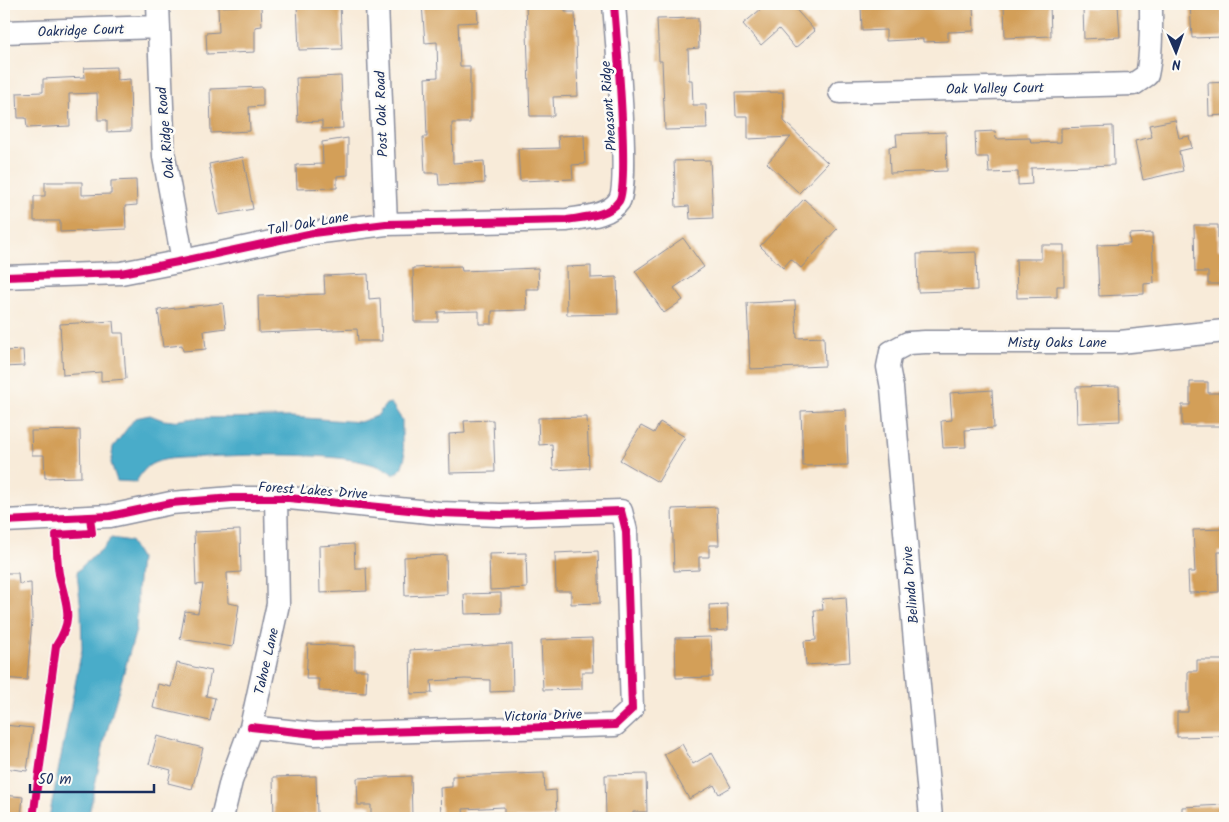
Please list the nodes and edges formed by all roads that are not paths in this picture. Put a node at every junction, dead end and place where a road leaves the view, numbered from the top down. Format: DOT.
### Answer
graph roads {
  1 [pos="158,4"];
  2 [pos="377,4"];
  3 [pos="614,4"];
  4 [pos="1150,4"];
  5 [pos="158,27"];
  6 [pos="4,32"];
  7 [pos="840,92"];
  8 [pos="616,204"];
  9 [pos="386,224"];
  10 [pos="182,261"];
  11 [pos="4,277"];
  12 [pos="1225,331"];
  13 [pos="891,352"];
  14 [pos="276,498"];
  15 [pos="621,511"];
  16 [pos="4,521"];
  17 [pos="251,727"];
  18 [pos="222,818"];
  19 [pos="931,818"];
  1 -- 5 [label="street, Oak Ridge Road"];
  2 -- 9 [label="street, Post Oak Road"];
  3 -- 8 [label="street, Pheasant Ridge"];
  4 -- 7 [label="street, Oak Valley Court"];
  5 -- 6 [label="street, Oakridge Court"];
  5 -- 10 [label="street, Oak Ridge Road"];
  8 -- 9 [label="street, Tall Oak Lane"];
  9 -- 10 [label="street, Tall Oak Lane"];
  10 -- 11 [label="street, Tall Oak Lane"];
  12 -- 13 [label="street, Misty Oaks Lane"];
  13 -- 19 [label="street, Belinda Drive"];
  14 -- 15 [label="street, Forest Lakes Drive"];
  14 -- 16 [label="street, Forest Lakes Drive"];
  14 -- 17 [label="street, Tahoe Lane"];
  15 -- 17 [label="street, Victoria Drive"];
  17 -- 18 [label="street, Tahoe Lane"];
}
